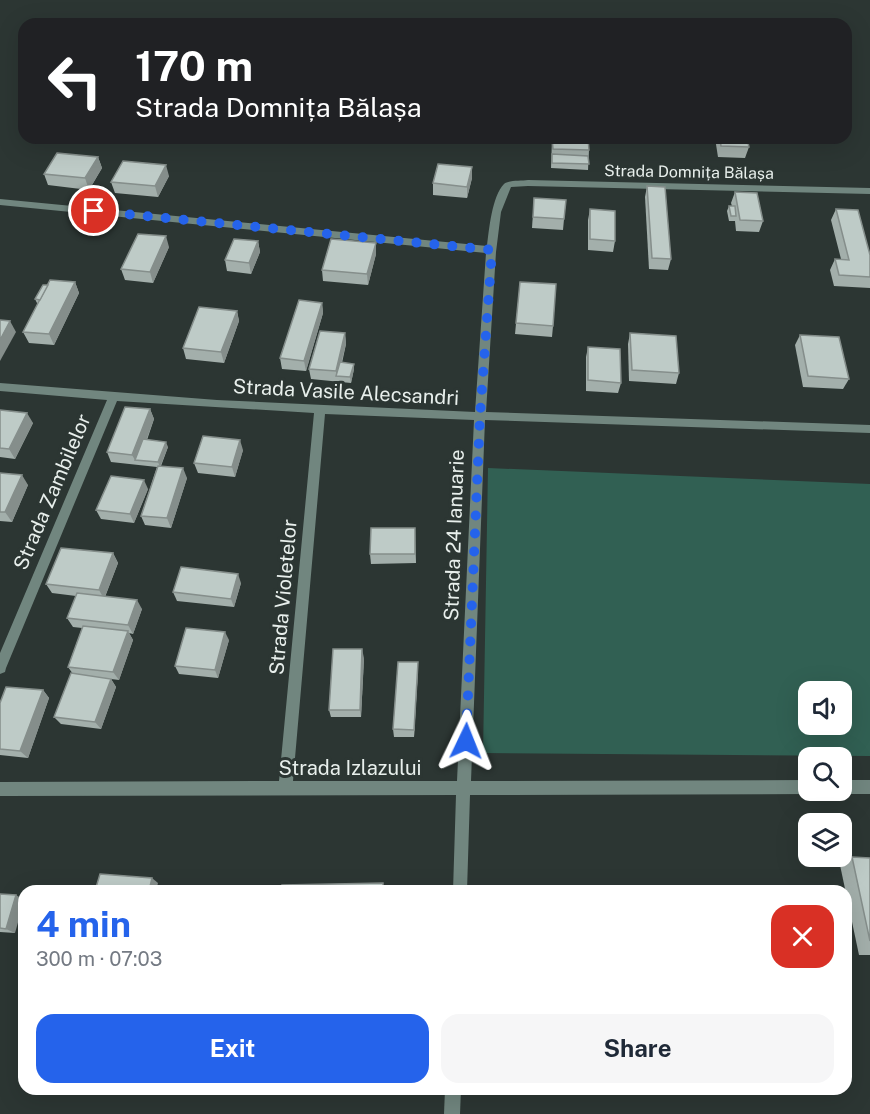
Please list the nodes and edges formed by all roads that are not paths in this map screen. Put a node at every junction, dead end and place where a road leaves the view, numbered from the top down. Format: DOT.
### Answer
graph roads {
  1 [pos="508,185"];
  2 [pos="870,191"];
  3 [pos="0,202"];
  4 [pos="492,250"];
  5 [pos="0,387"];
  6 [pos="113,398"];
  7 [pos="320,410"];
  8 [pos="480,416"];
  9 [pos="870,429"];
  10 [pos="0,668"];
  11 [pos="464,787"];
  12 [pos="798,787"];
  13 [pos="852,787"];
  14 [pos="870,787"];
  15 [pos="285,788"];
  16 [pos="0,789"];
  17 [pos="460,885"];
  18 [pos="453,1095"];
  19 [pos="452,1114"];
  1 -- 2 [label="street, Strada Domnița Bălașa"];
  1 -- 4 [label="street, Strada 24 Ianuarie"];
  3 -- 4 [label="street"];
  4 -- 8 [label="street, Strada 24 Ianuarie"];
  5 -- 6 [label="street, Strada Vasile Alecsandri"];
  6 -- 7 [label="street, Strada Vasile Alecsandri"];
  6 -- 10 [label="street, Strada Zambilelor"];
  7 -- 8 [label="street, Strada Vasile Alecsandri"];
  7 -- 15 [label="street, Strada Violetelor"];
  8 -- 9 [label="street, Strada Vasile Alecsandri"];
  8 -- 11 [label="street, Strada 24 Ianuarie"];
  11 -- 12 [label="street, Strada Izlazului"];
  11 -- 15 [label="street, Strada Izlazului"];
  11 -- 17 [label="street, Strada 24 Ianuarie"];
  13 -- 14 [label="street"];
  15 -- 16 [label="street, Strada Izlazului"];
  18 -- 19 [label="street"];
}
